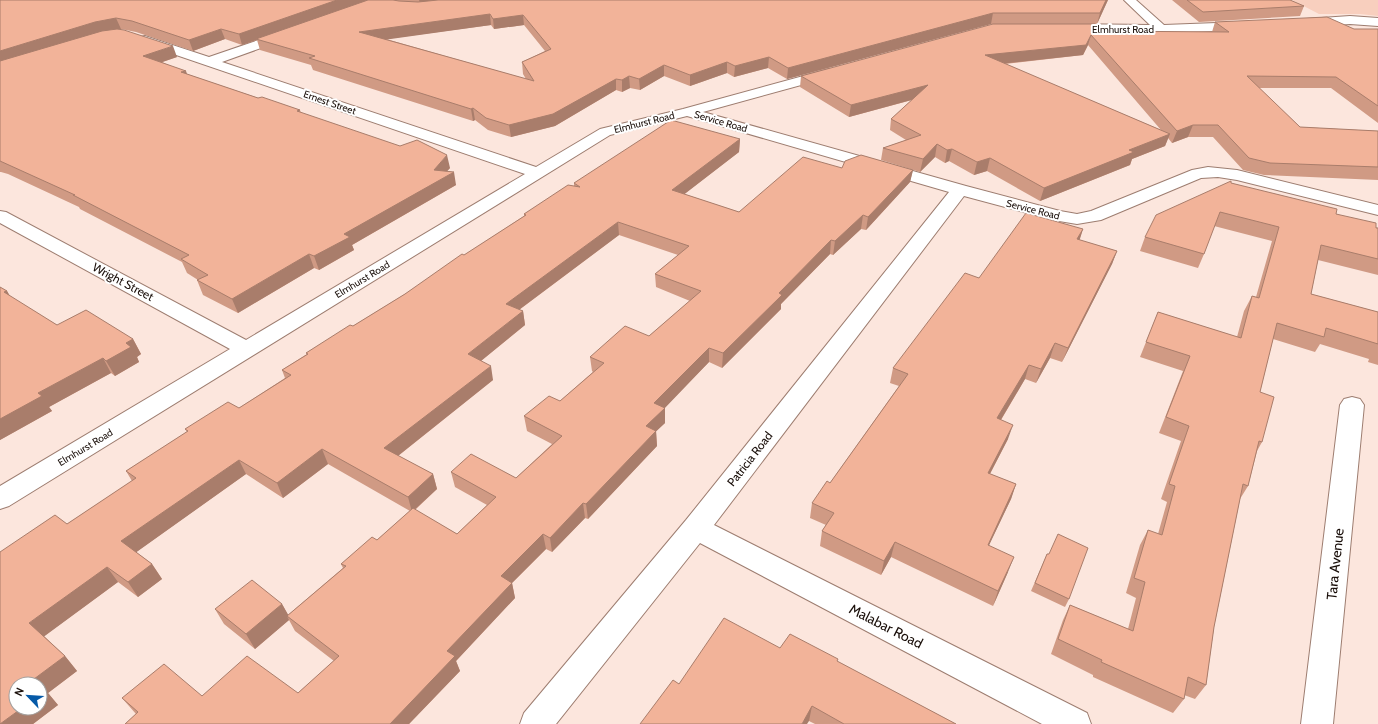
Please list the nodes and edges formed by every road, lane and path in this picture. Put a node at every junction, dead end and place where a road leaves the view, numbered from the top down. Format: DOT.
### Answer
graph roads {
  1 [pos="1130,0"];
  2 [pos="1378,22"];
  3 [pos="1294,23"];
  4 [pos="1257,25"];
  5 [pos="1051,28"];
  6 [pos="1161,29"];
  7 [pos="300,30"];
  8 [pos="132,36"];
  9 [pos="209,62"];
  10 [pos="840,70"];
  11 [pos="687,112"];
  12 [pos="539,173"];
  13 [pos="960,190"];
  14 [pos="1378,210"];
  15 [pos="0,216"];
  16 [pos="246,348"];
  17 [pos="1352,405"];
  18 [pos="0,499"];
  19 [pos="696,528"];
  20 [pos="536,724"];
  21 [pos="1075,724"];
  22 [pos="1317,724"];
  1 -- 6 [label="street"];
  2 -- 3 [label="street"];
  4 -- 6 [label="street, Elmhurst Road"];
  5 -- 6 [label="street, Elmhurst Road"];
  7 -- 9 [label="street"];
  8 -- 9 [label="street, Ernest Street"];
  9 -- 12 [label="street, Ernest Street"];
  10 -- 11 [label="street, Elmhurst Road"];
  11 -- 12 [label="street, Elmhurst Road"];
  11 -- 13 [label="street, Service Road"];
  12 -- 16 [label="street, Elmhurst Road"];
  13 -- 14 [label="street, Service Road"];
  13 -- 19 [label="street, Patricia Road"];
  15 -- 16 [label="street, Wright Street"];
  16 -- 18 [label="street, Elmhurst Road"];
  17 -- 22 [label="street, Tara Avenue"];
  19 -- 20 [label="street, Patricia Road"];
  19 -- 21 [label="street, Malabar Road"];
}
